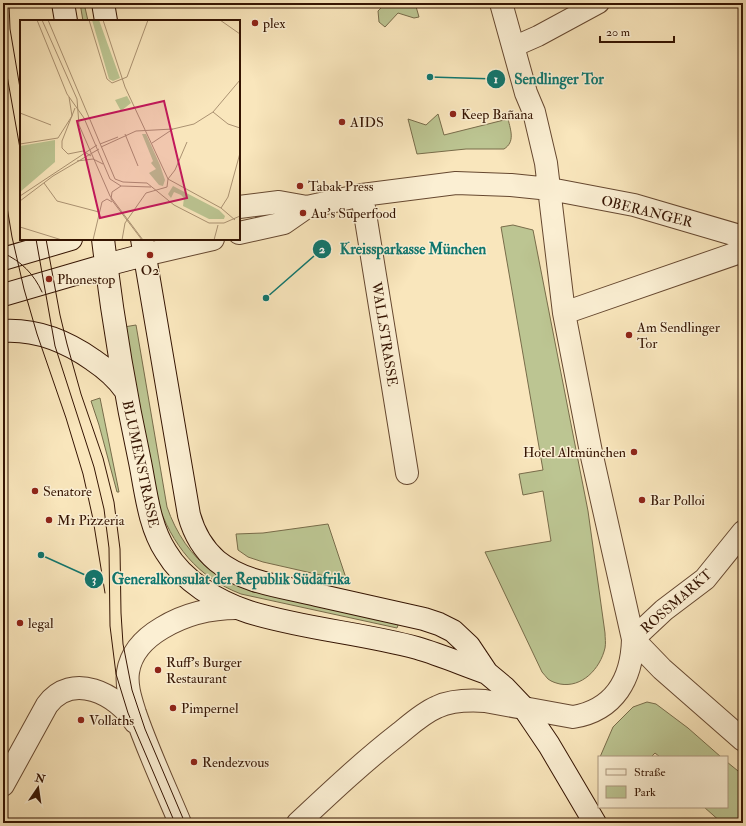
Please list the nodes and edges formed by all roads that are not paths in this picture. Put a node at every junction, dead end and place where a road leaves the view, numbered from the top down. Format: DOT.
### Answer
graph roads {
  1 [pos="63,3"];
  2 [pos="103,3"];
  3 [pos="501,3"];
  4 [pos="599,3"];
  5 [pos="66,20"];
  6 [pos="106,20"];
  7 [pos="513,47"];
  8 [pos="550,189"];
  9 [pos="362,195"];
  10 [pos="240,207"];
  11 [pos="307,207"];
  12 [pos="240,233"];
  13 [pos="743,237"];
  14 [pos="68,240"];
  15 [pos="103,240"];
  16 [pos="204,240"];
  17 [pos="143,247"];
  18 [pos="743,251"];
  19 [pos="3,259"];
  20 [pos="106,265"];
  21 [pos="3,295"];
  22 [pos="564,313"];
  23 [pos="3,331"];
  24 [pos="125,390"];
  25 [pos="407,473"];
  26 [pos="743,532"];
  27 [pos="237,608"];
  28 [pos="633,639"];
  29 [pos="487,673"];
  30 [pos="524,708"];
  31 [pos="142,733"];
  32 [pos="743,740"];
  33 [pos="4,782"];
  34 [pos="180,823"];
  35 [pos="298,823"];
  36 [pos="595,823"];
  1 -- 5 [label="street"];
  2 -- 6 [label="street"];
  3 -- 7 [label="street"];
  4 -- 7 [label="street"];
  7 -- 8 [label="street"];
  8 -- 9 [label="street, OBERANGER"];
  8 -- 13 [label="street, OBERANGER"];
  8 -- 22 [label="street"];
  9 -- 11 [label="street, OBERANGER"];
  9 -- 25 [label="street, WALLSTRASSE"];
  10 -- 11 [label="street"];
  11 -- 12 [label="street"];
  14 -- 19 [label="street"];
  15 -- 20 [label="street, BLUMENSTRASSE"];
  16 -- 17 [label="street"];
  17 -- 20 [label="street"];
  17 -- 29 [label="street, BLUMENSTRASSE"];
  18 -- 22 [label="street"];
  20 -- 21 [label="street"];
  20 -- 24 [label="street, BLUMENSTRASSE"];
  22 -- 28 [label="street"];
  23 -- 24 [label="street"];
  24 -- 27 [label="street, BLUMENSTRASSE"];
  26 -- 28 [label="street, ROSSMARKT"];
  27 -- 29 [label="street, BLUMENSTRASSE"];
  27 -- 31 [label="street"];
  28 -- 30 [label="street, ROSSMARKT"];
  28 -- 32 [label="street"];
  29 -- 30 [label="street, BLUMENSTRASSE"];
  30 -- 35 [label="street, ROSSMARKT"];
  30 -- 36 [label="street, BLUMENSTRASSE"];
  31 -- 33 [label="street"];
  31 -- 34 [label="street"];
}
